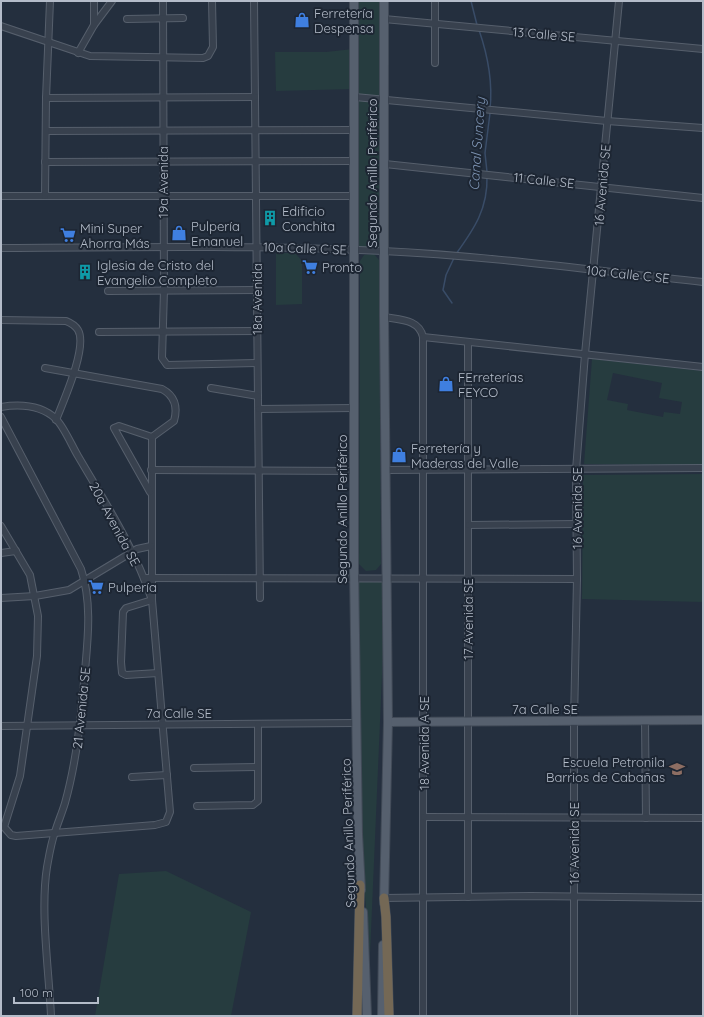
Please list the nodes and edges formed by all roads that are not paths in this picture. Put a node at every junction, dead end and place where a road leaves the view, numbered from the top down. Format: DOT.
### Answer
graph roads {
  1 [pos="50,1"];
  2 [pos="94,1"];
  3 [pos="112,1"];
  4 [pos="163,1"];
  5 [pos="212,1"];
  6 [pos="254,1"];
  7 [pos="354,1"];
  8 [pos="384,1"];
  9 [pos="435,1"];
  10 [pos="619,1"];
  11 [pos="163,18"];
  12 [pos="183,18"];
  13 [pos="127,19"];
  14 [pos="384,19"];
  15 [pos="435,24"];
  16 [pos="94,25"];
  17 [pos="1,26"];
  18 [pos="615,40"];
  19 [pos="48,43"];
  20 [pos="703,50"];
  21 [pos="78,53"];
  22 [pos="163,58"];
  23 [pos="435,63"];
  24 [pos="163,97"];
  25 [pos="255,97"];
  26 [pos="355,97"];
  27 [pos="46,98"];
  28 [pos="384,98"];
  29 [pos="607,121"];
  30 [pos="703,128"];
  31 [pos="355,130"];
  32 [pos="46,131"];
  33 [pos="163,131"];
  34 [pos="256,131"];
  35 [pos="163,161"];
  36 [pos="255,161"];
  37 [pos="355,161"];
  38 [pos="46,162"];
  39 [pos="385,164"];
  40 [pos="601,187"];
  41 [pos="1,196"];
  42 [pos="45,196"];
  43 [pos="163,196"];
  44 [pos="257,196"];
  45 [pos="354,196"];
  46 [pos="703,198"];
  47 [pos="163,247"];
  48 [pos="256,247"];
  49 [pos="1,248"];
  50 [pos="354,250"];
  51 [pos="384,251"];
  52 [pos="594,270"];
  53 [pos="703,282"];
  54 [pos="164,290"];
  55 [pos="256,290"];
  56 [pos="108,291"];
  57 [pos="384,317"];
  58 [pos="1,320"];
  59 [pos="257,331"];
  60 [pos="99,332"];
  61 [pos="163,332"];
  62 [pos="423,337"];
  63 [pos="468,342"];
  64 [pos="585,354"];
  65 [pos="257,363"];
  66 [pos="703,367"];
  67 [pos="45,368"];
  68 [pos="75,374"];
  69 [pos="211,388"];
  70 [pos="258,396"];
  71 [pos="1,408"];
  72 [pos="354,408"];
  73 [pos="259,409"];
  74 [pos="1,416"];
  75 [pos="56,420"];
  76 [pos="152,437"];
  77 [pos="703,468"];
  78 [pos="151,470"];
  79 [pos="386,470"];
  80 [pos="424,470"];
  81 [pos="469,470"];
  82 [pos="576,470"];
  83 [pos="260,471"];
  84 [pos="354,471"];
  85 [pos="151,494"];
  86 [pos="577,524"];
  87 [pos="469,525"];
  88 [pos="1,526"];
  89 [pos="150,546"];
  90 [pos="16,551"];
  91 [pos="1,553"];
  92 [pos="132,553"];
  93 [pos="148,578"];
  94 [pos="260,578"];
  95 [pos="354,578"];
  96 [pos="386,578"];
  97 [pos="425,578"];
  98 [pos="468,578"];
  99 [pos="577,579"];
  100 [pos="85,580"];
  101 [pos="35,596"];
  102 [pos="1,598"];
  103 [pos="260,598"];
  104 [pos="152,600"];
  105 [pos="158,672"];
  106 [pos="645,720"];
  107 [pos="703,720"];
  108 [pos="574,721"];
  109 [pos="388,722"];
  110 [pos="424,722"];
  111 [pos="468,722"];
  112 [pos="357,724"];
  113 [pos="81,725"];
  114 [pos="163,725"];
  115 [pos="258,725"];
  116 [pos="1,726"];
  117 [pos="27,727"];
  118 [pos="258,767"];
  119 [pos="194,768"];
  120 [pos="167,775"];
  121 [pos="132,777"];
  122 [pos="197,806"];
  123 [pos="424,817"];
  124 [pos="468,817"];
  125 [pos="574,818"];
  126 [pos="646,818"];
  127 [pos="703,818"];
  128 [pos="54,832"];
  129 [pos="360,885"];
  130 [pos="424,897"];
  131 [pos="468,897"];
  132 [pos="574,897"];
  133 [pos="384,898"];
  134 [pos="703,898"];
  135 [pos="51,1016"];
  136 [pos="357,1016"];
  137 [pos="367,1016"];
  138 [pos="382,1016"];
  139 [pos="389,1016"];
  140 [pos="423,1016"];
  141 [pos="574,1016"];
  1 -- 19 [label="street"];
  2 -- 16 [label="street"];
  3 -- 16 [label="street"];
  4 -- 11 [label="street, 19a Avenida"];
  5 -- 22 [label="street"];
  6 -- 25 [label="street, 18a Avenida"];
  7 -- 26 [label="main road, Segundo Anillo Periférico"];
  8 -- 14 [label="main road, Segundo Anillo Periférico"];
  9 -- 15 [label="street"];
  10 -- 18 [label="street, 16 Avenida SE"];
  11 -- 12 [label="street"];
  11 -- 13 [label="street"];
  11 -- 22 [label="street, 19a Avenida"];
  14 -- 15 [label="street, 13 Calle SE"];
  14 -- 28 [label="main road, Segundo Anillo Periférico"];
  15 -- 18 [label="street, 13 Calle SE"];
  15 -- 23 [label="street"];
  16 -- 21 [label="street"];
  17 -- 19 [label="street"];
  18 -- 20 [label="street, 13 Calle SE"];
  18 -- 29 [label="street, 16 Avenida SE"];
  19 -- 21 [label="street"];
  19 -- 27 [label="street"];
  21 -- 22 [label="street"];
  22 -- 24 [label="street, 19a Avenida"];
  24 -- 25 [label="street"];
  24 -- 27 [label="street"];
  24 -- 33 [label="street, 19a Avenida"];
  25 -- 34 [label="street, 18a Avenida"];
  26 -- 28 [label="street"];
  26 -- 31 [label="main road, Segundo Anillo Periférico"];
  27 -- 32 [label="street"];
  28 -- 29 [label="street"];
  28 -- 39 [label="main road, Segundo Anillo Periférico"];
  29 -- 30 [label="street"];
  29 -- 40 [label="street, 16 Avenida SE"];
  31 -- 34 [label="street"];
  31 -- 37 [label="main road, Segundo Anillo Periférico"];
  32 -- 33 [label="street"];
  32 -- 38 [label="street"];
  33 -- 34 [label="street"];
  33 -- 35 [label="street, 19a Avenida"];
  34 -- 36 [label="street, 18a Avenida"];
  35 -- 36 [label="street"];
  35 -- 38 [label="street"];
  35 -- 43 [label="street, 19a Avenida"];
  36 -- 37 [label="street"];
  36 -- 44 [label="street, 18a Avenida"];
  37 -- 45 [label="main road, Segundo Anillo Periférico"];
  38 -- 42 [label="street"];
  39 -- 40 [label="street, 11 Calle SE"];
  39 -- 51 [label="main road, Segundo Anillo Periférico"];
  40 -- 46 [label="street, 11 Calle SE"];
  40 -- 52 [label="street, 16 Avenida SE"];
  41 -- 42 [label="street"];
  42 -- 43 [label="street"];
  43 -- 44 [label="street"];
  43 -- 47 [label="street, 19a Avenida"];
  44 -- 45 [label="street"];
  44 -- 48 [label="street, 18a Avenida"];
  45 -- 50 [label="main road, Segundo Anillo Periférico"];
  47 -- 48 [label="street, 10a Calle C SE"];
  47 -- 49 [label="street, 10a Calle C SE"];
  47 -- 54 [label="street, 19a Avenida"];
  48 -- 50 [label="street, 10a Calle C SE"];
  48 -- 55 [label="street, 18a Avenida"];
  50 -- 51 [label="street, 10a Calle C SE"];
  50 -- 72 [label="main road, Segundo Anillo Periférico"];
  51 -- 52 [label="street, 10a Calle C SE"];
  51 -- 57 [label="main road, Segundo Anillo Periférico"];
  52 -- 53 [label="street, 10a Calle C SE"];
  52 -- 64 [label="street, 16 Avenida SE"];
  54 -- 55 [label="street"];
  54 -- 56 [label="street"];
  54 -- 61 [label="street, 19a Avenida"];
  55 -- 59 [label="street, 18a Avenida"];
  57 -- 62 [label="street"];
  57 -- 79 [label="main road, Segundo Anillo Periférico"];
  58 -- 68 [label="street"];
  59 -- 61 [label="street"];
  59 -- 65 [label="street, 18a Avenida"];
  60 -- 61 [label="street"];
  61 -- 65 [label="street, 19a Avenida"];
  62 -- 63 [label="street"];
  62 -- 80 [label="street, 18 Avenida A SE"];
  63 -- 64 [label="street"];
  63 -- 81 [label="street, 17 Avenida SE"];
  64 -- 66 [label="street"];
  64 -- 82 [label="street, 16 Avenida SE"];
  65 -- 70 [label="street, 18a Avenida"];
  67 -- 68 [label="street"];
  68 -- 75 [label="street"];
  68 -- 76 [label="street"];
  69 -- 70 [label="street"];
  70 -- 73 [label="street, 18a Avenida"];
  71 -- 75 [label="street"];
  72 -- 73 [label="street"];
  72 -- 84 [label="main road, Segundo Anillo Periférico"];
  73 -- 83 [label="street, 18a Avenida"];
  74 -- 100 [label="street, 21 Avenida SE"];
  75 -- 92 [label="street, 20a Avenida SE"];
  76 -- 78 [label="street"];
  76 -- 85 [label="street"];
  77 -- 82 [label="street"];
  78 -- 83 [label="street"];
  78 -- 85 [label="street"];
  79 -- 80 [label="street"];
  79 -- 96 [label="main road, Segundo Anillo Periférico"];
  80 -- 81 [label="street"];
  80 -- 97 [label="street, 18 Avenida A SE"];
  81 -- 82 [label="street"];
  81 -- 87 [label="street, 17 Avenida SE"];
  82 -- 86 [label="street, 16 Avenida SE"];
  83 -- 84 [label="street"];
  83 -- 94 [label="street, 18a Avenida"];
  84 -- 95 [label="main road, Segundo Anillo Periférico"];
  85 -- 89 [label="street"];
  86 -- 87 [label="street"];
  86 -- 99 [label="street, 16 Avenida SE"];
  87 -- 98 [label="street, 17 Avenida SE"];
  88 -- 90 [label="street"];
  89 -- 92 [label="street"];
  89 -- 93 [label="street"];
  90 -- 91 [label="street"];
  90 -- 101 [label="street"];
  92 -- 93 [label="street, 20a Avenida SE"];
  92 -- 100 [label="street"];
  93 -- 94 [label="street"];
  93 -- 104 [label="street, 20a Avenida SE"];
  94 -- 95 [label="street"];
  94 -- 103 [label="street, 18a Avenida"];
  95 -- 96 [label="street"];
  95 -- 112 [label="main road, Segundo Anillo Periférico"];
  96 -- 97 [label="street"];
  96 -- 109 [label="main road, Segundo Anillo Periférico"];
  97 -- 98 [label="street"];
  97 -- 110 [label="street, 18 Avenida A SE"];
  98 -- 99 [label="street"];
  98 -- 111 [label="street, 17 Avenida SE"];
  99 -- 108 [label="street, 16 Avenida SE"];
  100 -- 101 [label="street"];
  100 -- 113 [label="street, 21 Avenida SE"];
  101 -- 102 [label="street"];
  101 -- 117 [label="street"];
  104 -- 105 [label="street, 20a Avenida SE"];
  104 -- 105 [label="street"];
  105 -- 114 [label="street, 20a Avenida SE"];
  106 -- 107 [label="main road, 7a Calle SE"];
  106 -- 108 [label="main road, 7a Calle SE"];
  106 -- 126 [label="street"];
  108 -- 111 [label="main road, 7a Calle SE"];
  108 -- 125 [label="street, 16 Avenida SE"];
  109 -- 110 [label="main road, 7a Calle SE"];
  109 -- 133 [label="main road, Segundo Anillo Periférico"];
  110 -- 111 [label="main road, 7a Calle SE"];
  110 -- 123 [label="street, 18 Avenida A SE"];
  111 -- 124 [label="street, 17 Avenida SE"];
  112 -- 115 [label="street, 7a Calle SE"];
  112 -- 129 [label="main road, Segundo Anillo Periférico"];
  113 -- 114 [label="street, 7a Calle SE"];
  113 -- 117 [label="street, 7a Calle SE"];
  113 -- 128 [label="street, 21 Avenida SE"];
  114 -- 115 [label="street, 7a Calle SE"];
  114 -- 120 [label="street, 20a Avenida SE"];
  115 -- 118 [label="street"];
  116 -- 117 [label="street, 7a Calle SE"];
  117 -- 128 [label="street"];
  118 -- 119 [label="street"];
  118 -- 122 [label="street"];
  120 -- 121 [label="street"];
  120 -- 128 [label="street, 20a Avenida SE"];
  123 -- 124 [label="street"];
  123 -- 130 [label="street, 18 Avenida A SE"];
  124 -- 125 [label="street"];
  124 -- 131 [label="street, 17 Avenida SE"];
  125 -- 126 [label="street"];
  125 -- 132 [label="street, 16 Avenida SE"];
  126 -- 127 [label="street"];
  128 -- 135 [label="street, 21 Avenida SE"];
  129 -- 136 [label="highway"];
  129 -- 137 [label="main road, Segundo Anillo Periférico"];
  130 -- 131 [label="street"];
  130 -- 133 [label="street"];
  130 -- 140 [label="street, 18 Avenida A SE"];
  131 -- 132 [label="street"];
  132 -- 134 [label="street"];
  132 -- 141 [label="street, 16 Avenida SE"];
  133 -- 138 [label="main road, Segundo Anillo Periférico"];
  133 -- 139 [label="highway"];
}
